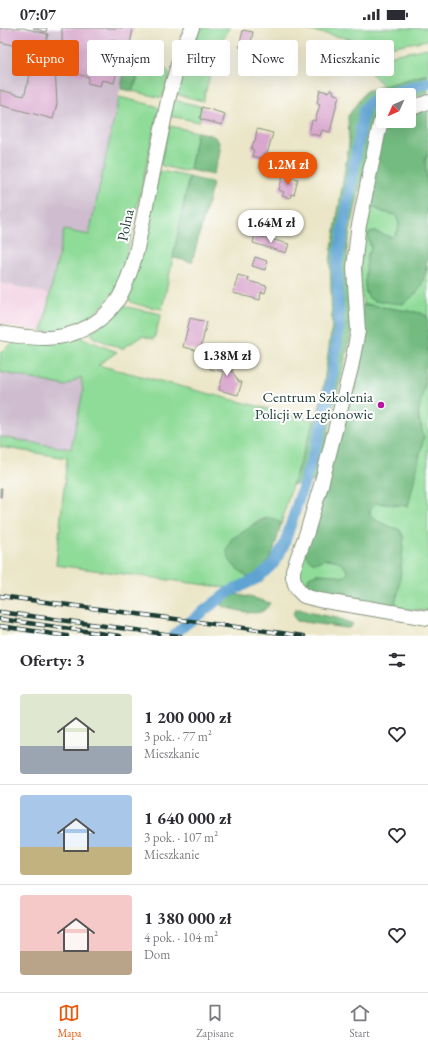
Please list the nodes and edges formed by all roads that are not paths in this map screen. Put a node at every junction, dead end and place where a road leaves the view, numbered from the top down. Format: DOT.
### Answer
graph roads {
  1 [pos="192,28"];
  2 [pos="428,102"];
  3 [pos="416,106"];
  4 [pos="379,128"];
  5 [pos="0,333"];
  6 [pos="428,618"];
  1 -- 5 [label="street, Polna"];
  2 -- 3 [label="street"];
  4 -- 6 [label="street"];
}
